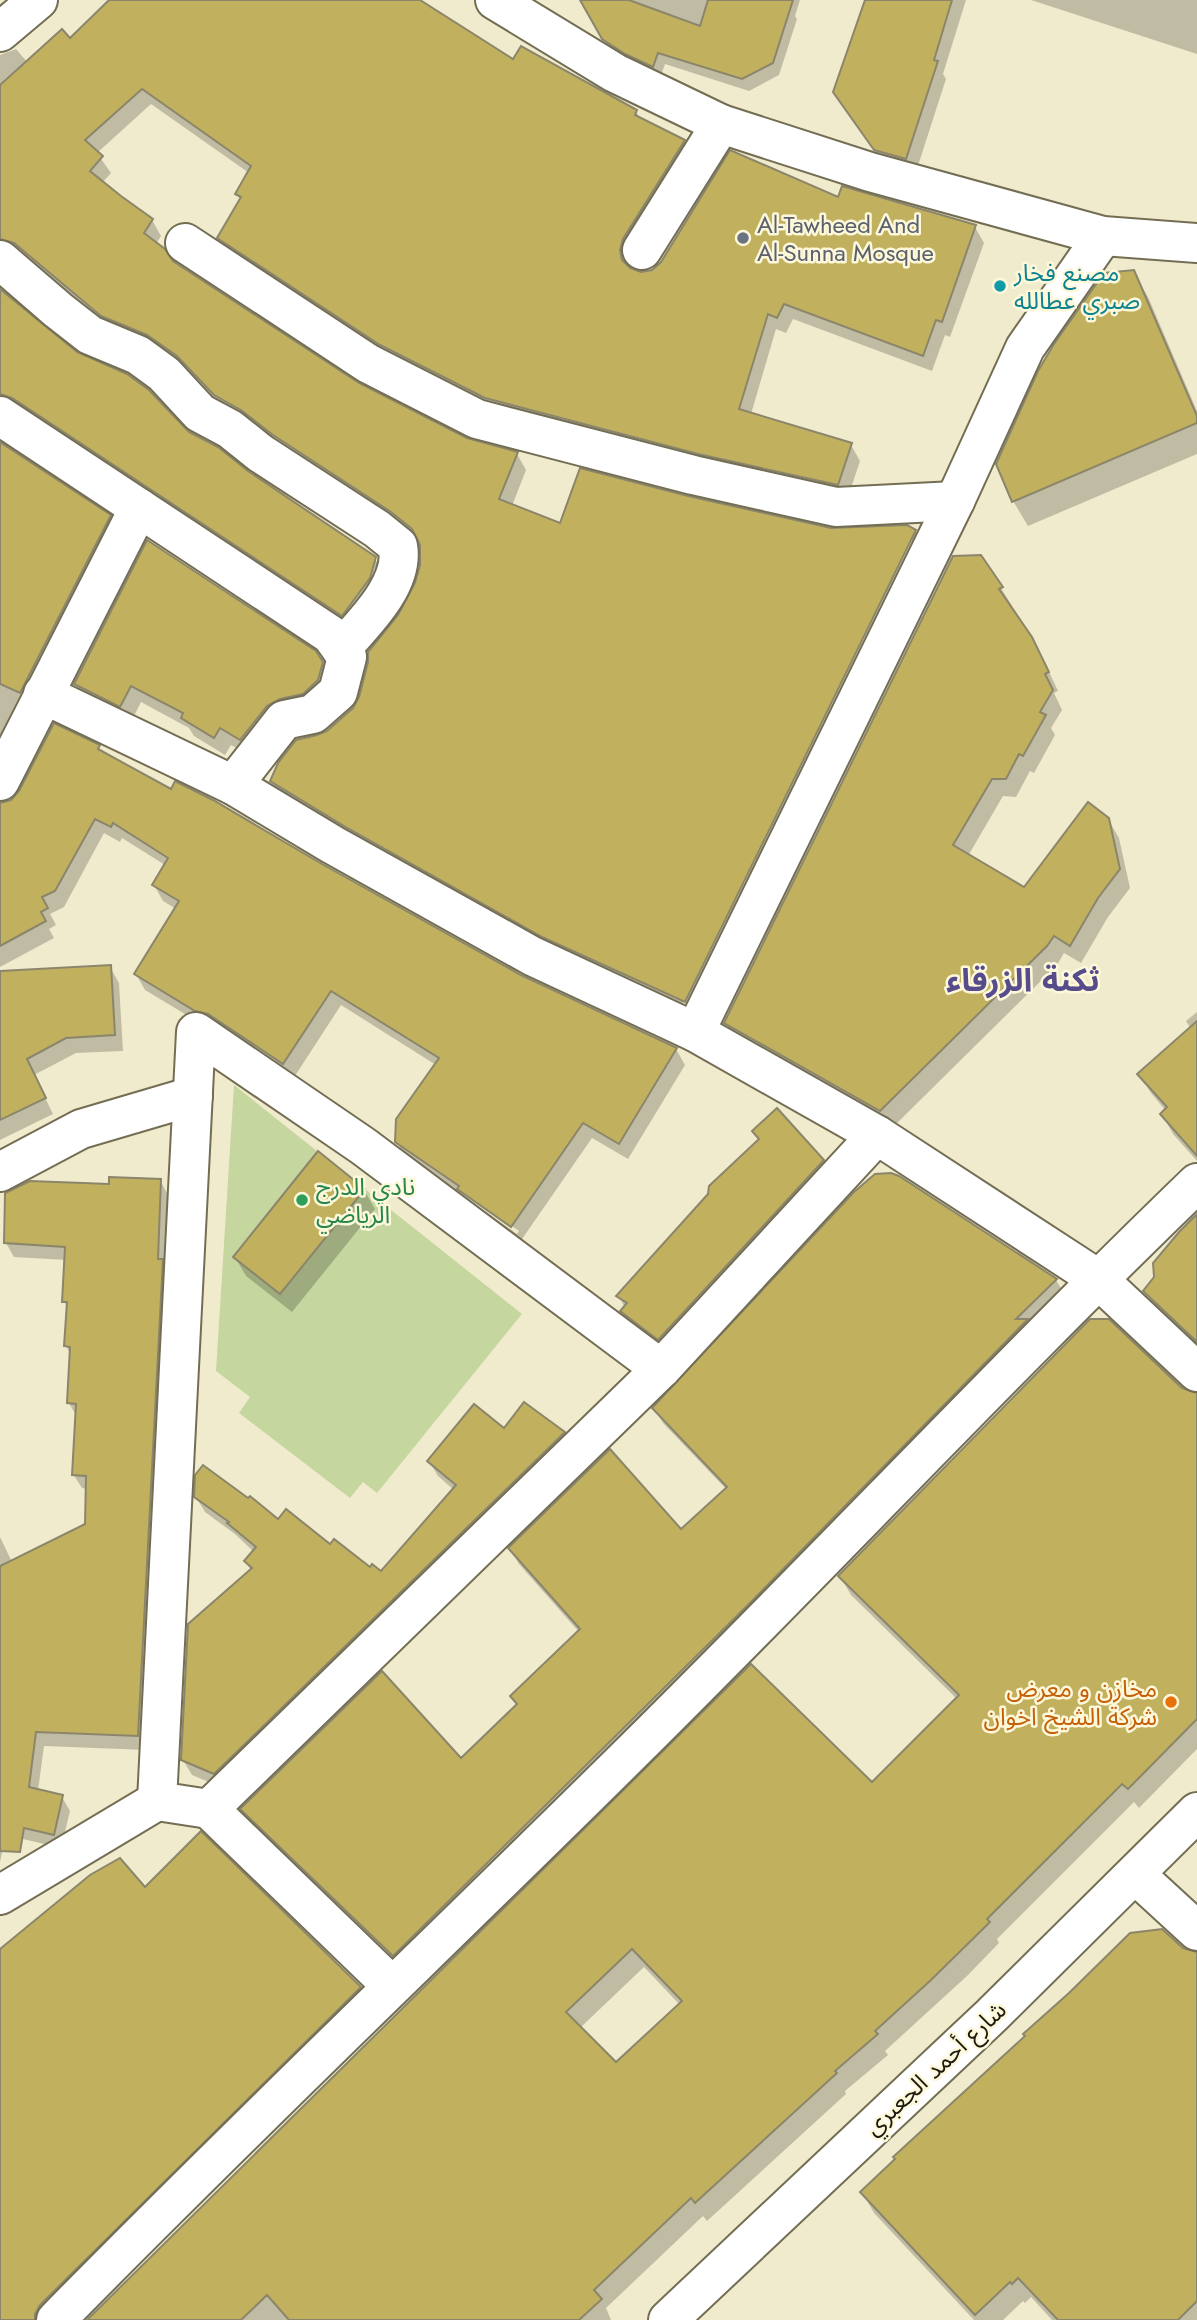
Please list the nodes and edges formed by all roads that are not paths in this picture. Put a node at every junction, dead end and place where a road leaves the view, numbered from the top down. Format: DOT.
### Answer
graph roads {
  1 [pos="38,0"];
  2 [pos="495,0"];
  3 [pos="0,32"];
  4 [pos="721,124"];
  5 [pos="1104,236"];
  6 [pos="185,243"];
  7 [pos="1197,243"];
  8 [pos="642,250"];
  9 [pos="0,260"];
  10 [pos="0,416"];
  11 [pos="955,501"];
  12 [pos="139,508"];
  13 [pos="341,649"];
  14 [pos="43,694"];
  15 [pos="0,781"];
  16 [pos="233,785"];
  17 [pos="695,1032"];
  18 [pos="193,1096"];
  19 [pos="877,1135"];
  20 [pos="0,1172"];
  21 [pos="1197,1183"];
  22 [pos="1098,1279"];
  23 [pos="660,1369"];
  24 [pos="1197,1372"];
  25 [pos="158,1801"];
  26 [pos="209,1809"];
  27 [pos="1197,1812"];
  28 [pos="1136,1875"];
  29 [pos="0,1895"];
  30 [pos="1197,1931"];
  31 [pos="391,1986"];
  32 [pos="56,2320"];
  33 [pos="668,2320"];
  1 -- 3 [label="street"];
  2 -- 4 [label="street"];
  4 -- 5 [label="street"];
  4 -- 8 [label="street"];
  5 -- 7 [label="street"];
  5 -- 11 [label="street"];
  6 -- 11 [label="street"];
  9 -- 13 [label="street"];
  10 -- 12 [label="street"];
  11 -- 17 [label="street"];
  12 -- 13 [label="street"];
  12 -- 14 [label="street"];
  13 -- 16 [label="street"];
  14 -- 15 [label="street"];
  14 -- 16 [label="street"];
  16 -- 17 [label="street"];
  17 -- 19 [label="street"];
  18 -- 20 [label="street"];
  18 -- 23 [label="street"];
  18 -- 25 [label="street"];
  19 -- 22 [label="street"];
  19 -- 23 [label="street"];
  21 -- 22 [label="street"];
  22 -- 24 [label="street"];
  22 -- 31 [label="street"];
  23 -- 26 [label="street"];
  25 -- 26 [label="street"];
  25 -- 29 [label="street"];
  26 -- 31 [label="street"];
  27 -- 28 [label="street, شارع أحمد الجعبري"];
  28 -- 30 [label="street"];
  28 -- 33 [label="street, شارع أحمد الجعبري"];
  31 -- 32 [label="street"];
}
